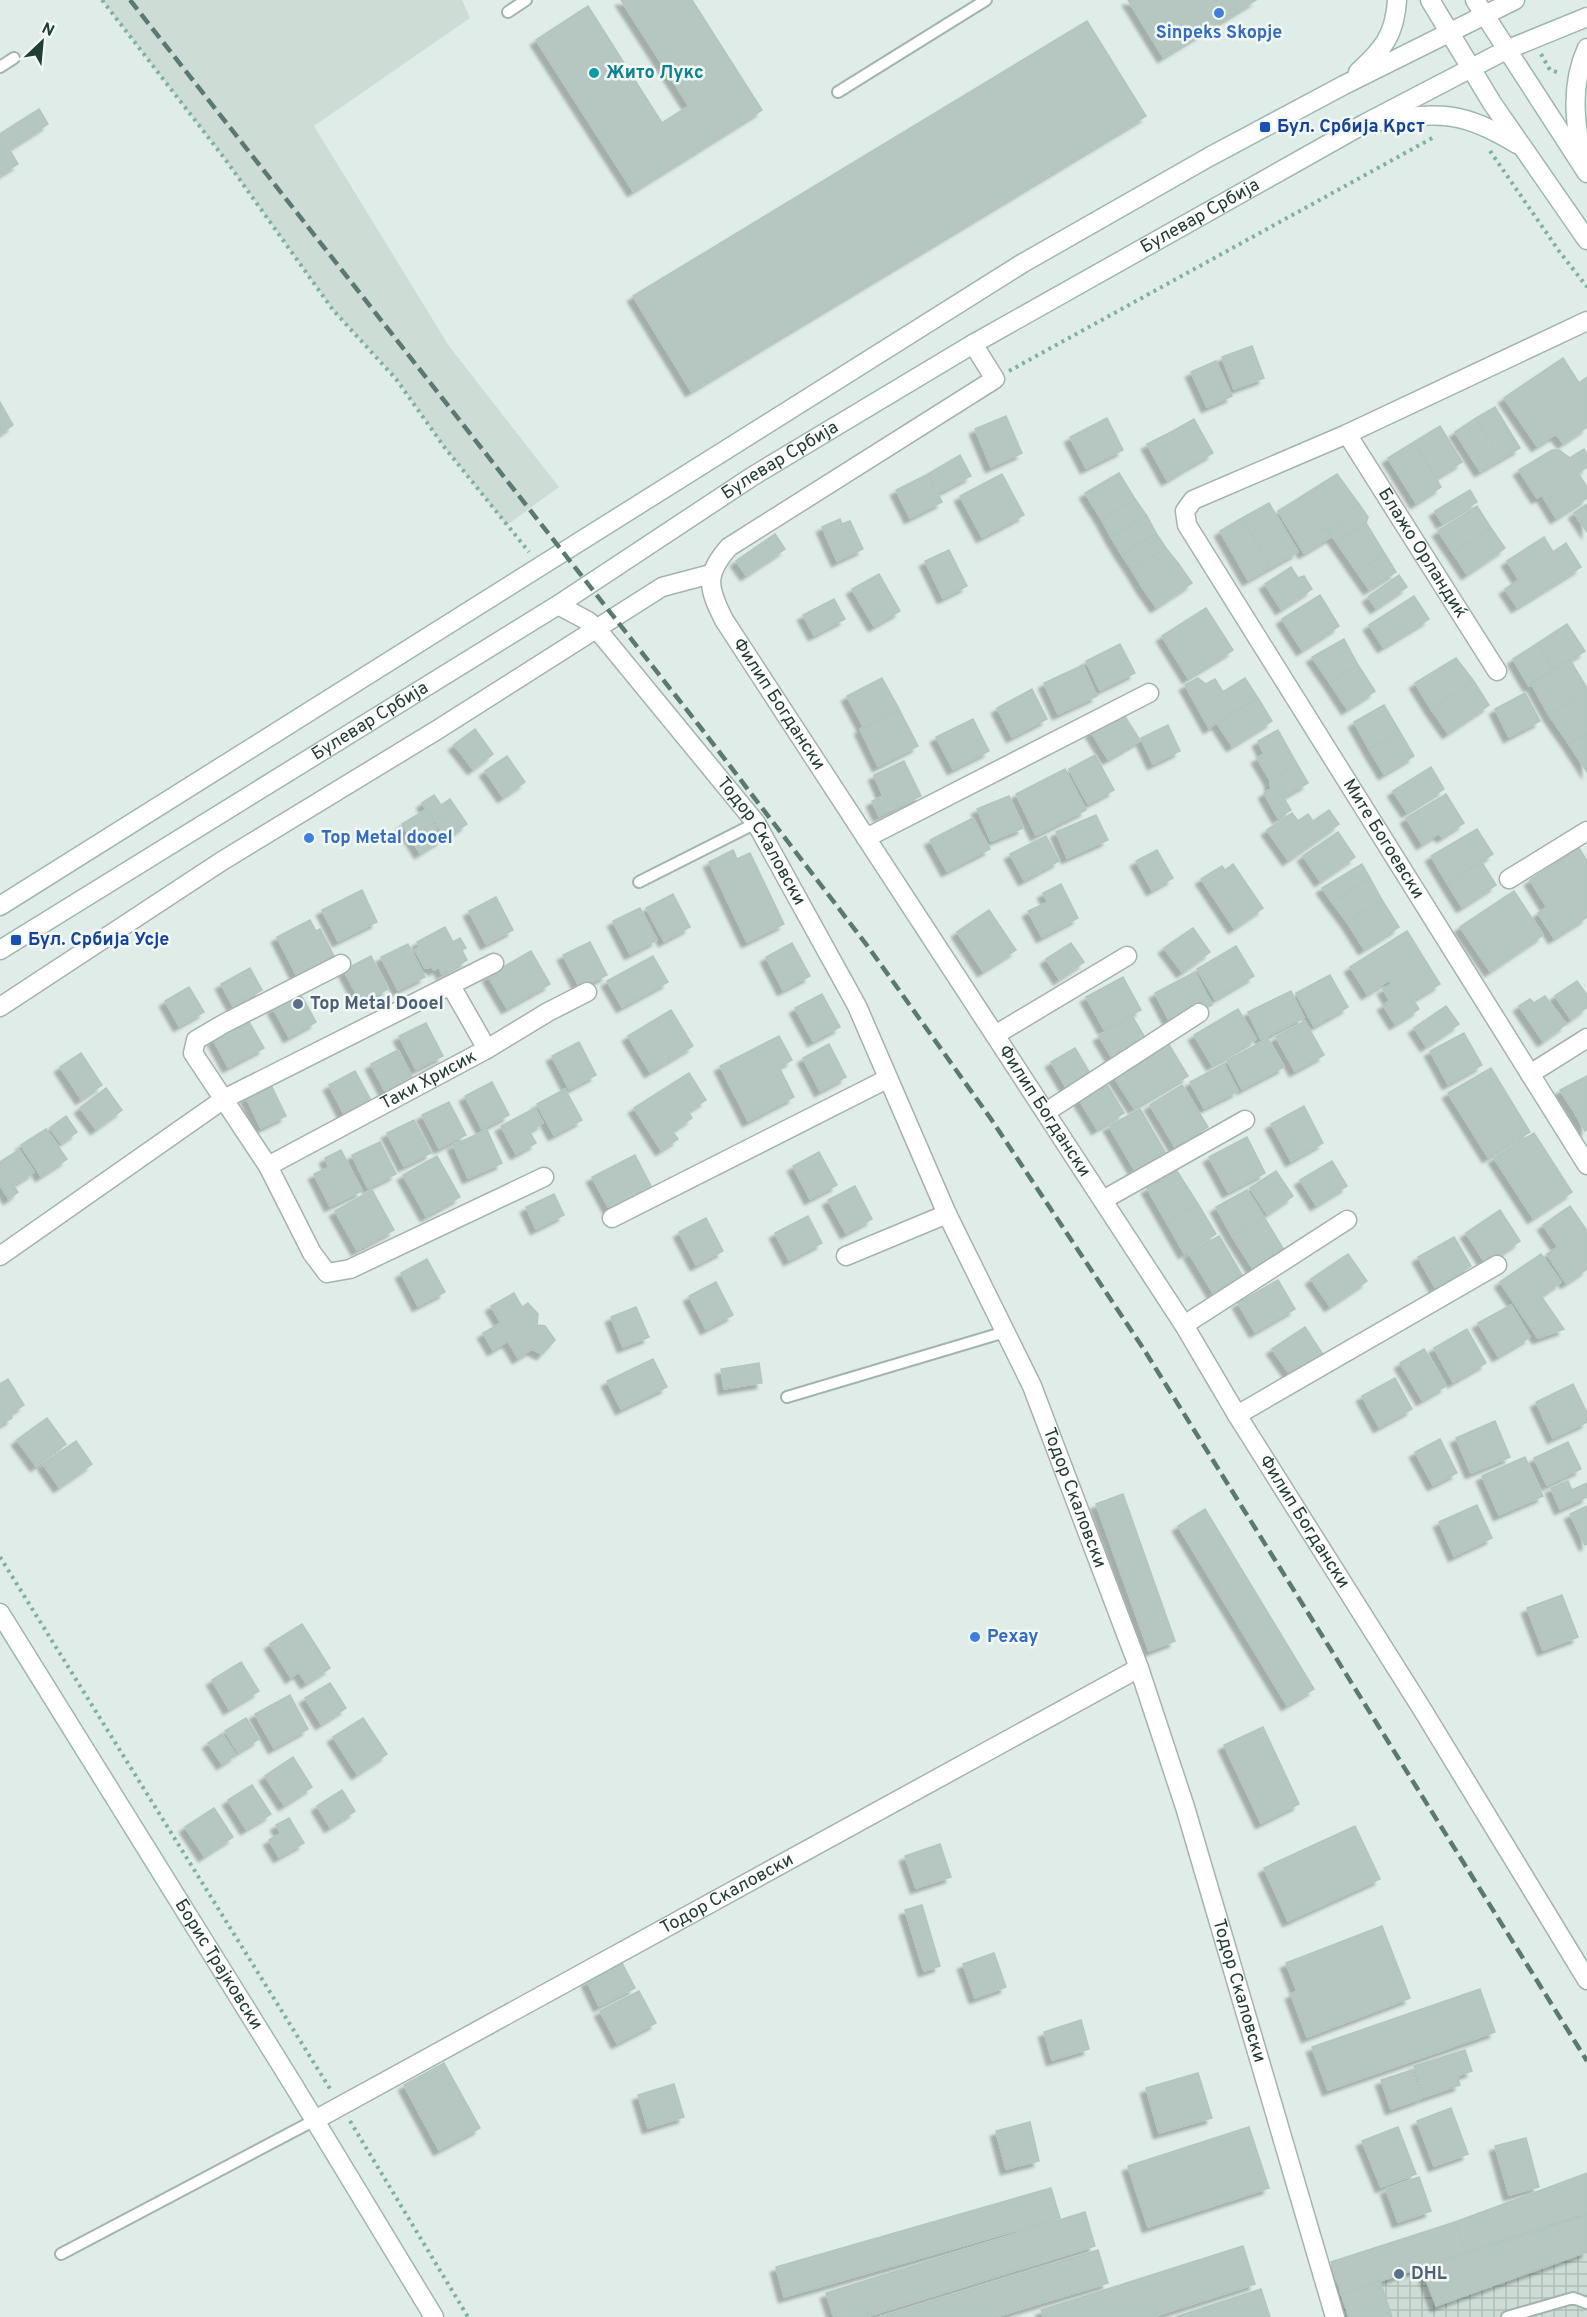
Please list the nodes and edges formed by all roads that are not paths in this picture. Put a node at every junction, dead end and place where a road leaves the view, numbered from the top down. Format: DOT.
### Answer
graph roads {
  1 [pos="526,0"];
  2 [pos="986,0"];
  3 [pos="1397,0"];
  4 [pos="1430,0"];
  5 [pos="1515,0"];
  6 [pos="1480,8"];
  7 [pos="508,12"];
  8 [pos="1587,17"];
  9 [pos="1449,32"];
  10 [pos="1587,48"];
  11 [pos="1506,50"];
  12 [pos="14,58"];
  13 [pos="0,67"];
  14 [pos="1471,68"];
  15 [pos="1344,85"];
  16 [pos="838,92"];
  17 [pos="1364,124"];
  18 [pos="1521,146"];
  19 [pos="1585,170"];
  20 [pos="1587,240"];
  21 [pos="1587,321"];
  22 [pos="973,345"];
  23 [pos="1347,434"];
  24 [pos="711,574"];
  25 [pos="558,605"];
  26 [pos="596,628"];
  27 [pos="1497,671"];
  28 [pos="1149,693"];
  29 [pos="756,823"];
  30 [pos="1587,831"];
  31 [pos="866,838"];
  32 [pos="1509,879"];
  33 [pos="639,882"];
  34 [pos="0,906"];
  35 [pos="0,950"];
  36 [pos="1126,956"];
  37 [pos="494,963"];
  38 [pos="341,964"];
  39 [pos="451,986"];
  40 [pos="587,992"];
  41 [pos="0,1007"];
  42 [pos="1199,1013"];
  43 [pos="995,1035"];
  44 [pos="1587,1038"];
  45 [pos="487,1049"];
  46 [pos="1530,1074"];
  47 [pos="887,1079"];
  48 [pos="224,1099"];
  49 [pos="1046,1112"];
  50 [pos="1245,1120"];
  51 [pos="1587,1165"];
  52 [pos="268,1166"];
  53 [pos="544,1177"];
  54 [pos="1103,1200"];
  55 [pos="947,1214"];
  56 [pos="612,1218"];
  57 [pos="1347,1220"];
  58 [pos="0,1256"];
  59 [pos="846,1256"];
  60 [pos="1497,1265"];
  61 [pos="1184,1325"];
  62 [pos="1005,1332"];
  63 [pos="787,1396"];
  64 [pos="1238,1415"];
  65 [pos="0,1613"];
  66 [pos="1139,1668"];
  67 [pos="1587,1980"];
  68 [pos="315,2120"];
  69 [pos="62,2254"];
  70 [pos="1587,2303"];
  71 [pos="434,2317"];
  72 [pos="1335,2317"];
  73 [pos="1507,2317"];
  1 -- 7 [label="lane"];
  2 -- 16 [label="lane"];
  3 -- 15 [label="street"];
  4 -- 9 [label="street"];
  5 -- 6 [label="street, Булевар Србија"];
  6 -- 9 [label="street, Булевар Србија"];
  6 -- 11 [label="street"];
  8 -- 11 [label="street, Булевар Србија"];
  9 -- 14 [label="street"];
  9 -- 15 [label="street, Булевар Србија"];
  10 -- 19 [label="street"];
  11 -- 14 [label="street, Булевар Србија"];
  11 -- 19 [label="street"];
  12 -- 13 [label="lane"];
  14 -- 17 [label="street, Булевар Србија"];
  14 -- 18 [label="street"];
  15 -- 34 [label="street, Булевар Србија"];
  17 -- 18 [label="street"];
  17 -- 22 [label="street, Булевар Србија"];
  18 -- 20 [label="street"];
  21 -- 23 [label="street"];
  22 -- 24 [label="street"];
  22 -- 25 [label="street, Булевар Србија"];
  23 -- 27 [label="street, Блажо Орландиќ"];
  23 -- 46 [label="street, Мите Богоевски"];
  24 -- 26 [label="street"];
  24 -- 31 [label="street, Филип Богдански"];
  25 -- 26 [label="street, Тодор Скаловски"];
  25 -- 35 [label="street, Булевар Србија"];
  26 -- 29 [label="street, Тодор Скаловски"];
  26 -- 41 [label="street"];
  28 -- 31 [label="street"];
  29 -- 33 [label="lane"];
  29 -- 47 [label="street, Тодор Скаловски"];
  30 -- 32 [label="street"];
  31 -- 43 [label="street, Филип Богдански"];
  36 -- 43 [label="street"];
  37 -- 39 [label="street"];
  38 -- 48 [label="street"];
  39 -- 45 [label="street"];
  39 -- 48 [label="street"];
  40 -- 45 [label="street, Таки Хрисик"];
  42 -- 49 [label="street"];
  43 -- 49 [label="street, Филип Богдански"];
  44 -- 46 [label="street"];
  45 -- 52 [label="street, Таки Хрисик"];
  46 -- 51 [label="street, Мите Богоевски"];
  47 -- 55 [label="street, Тодор Скаловски"];
  47 -- 56 [label="street"];
  48 -- 52 [label="street"];
  48 -- 58 [label="street"];
  49 -- 54 [label="street, Филип Богдански"];
  50 -- 54 [label="street"];
  52 -- 53 [label="street"];
  54 -- 61 [label="street, Филип Богдански"];
  55 -- 59 [label="street"];
  55 -- 62 [label="street, Тодор Скаловски"];
  57 -- 61 [label="street"];
  60 -- 64 [label="street"];
  61 -- 64 [label="street, Филип Богдански"];
  62 -- 63 [label="lane"];
  62 -- 66 [label="street, Тодор Скаловски"];
  64 -- 67 [label="street, Филип Богдански"];
  65 -- 68 [label="street, Борис Трајковски"];
  66 -- 68 [label="street, Тодор Скаловски"];
  66 -- 72 [label="street, Тодор Скаловски"];
  68 -- 69 [label="lane"];
  68 -- 71 [label="street, Борис Трајковски"];
  70 -- 73 [label="lane"];
}
